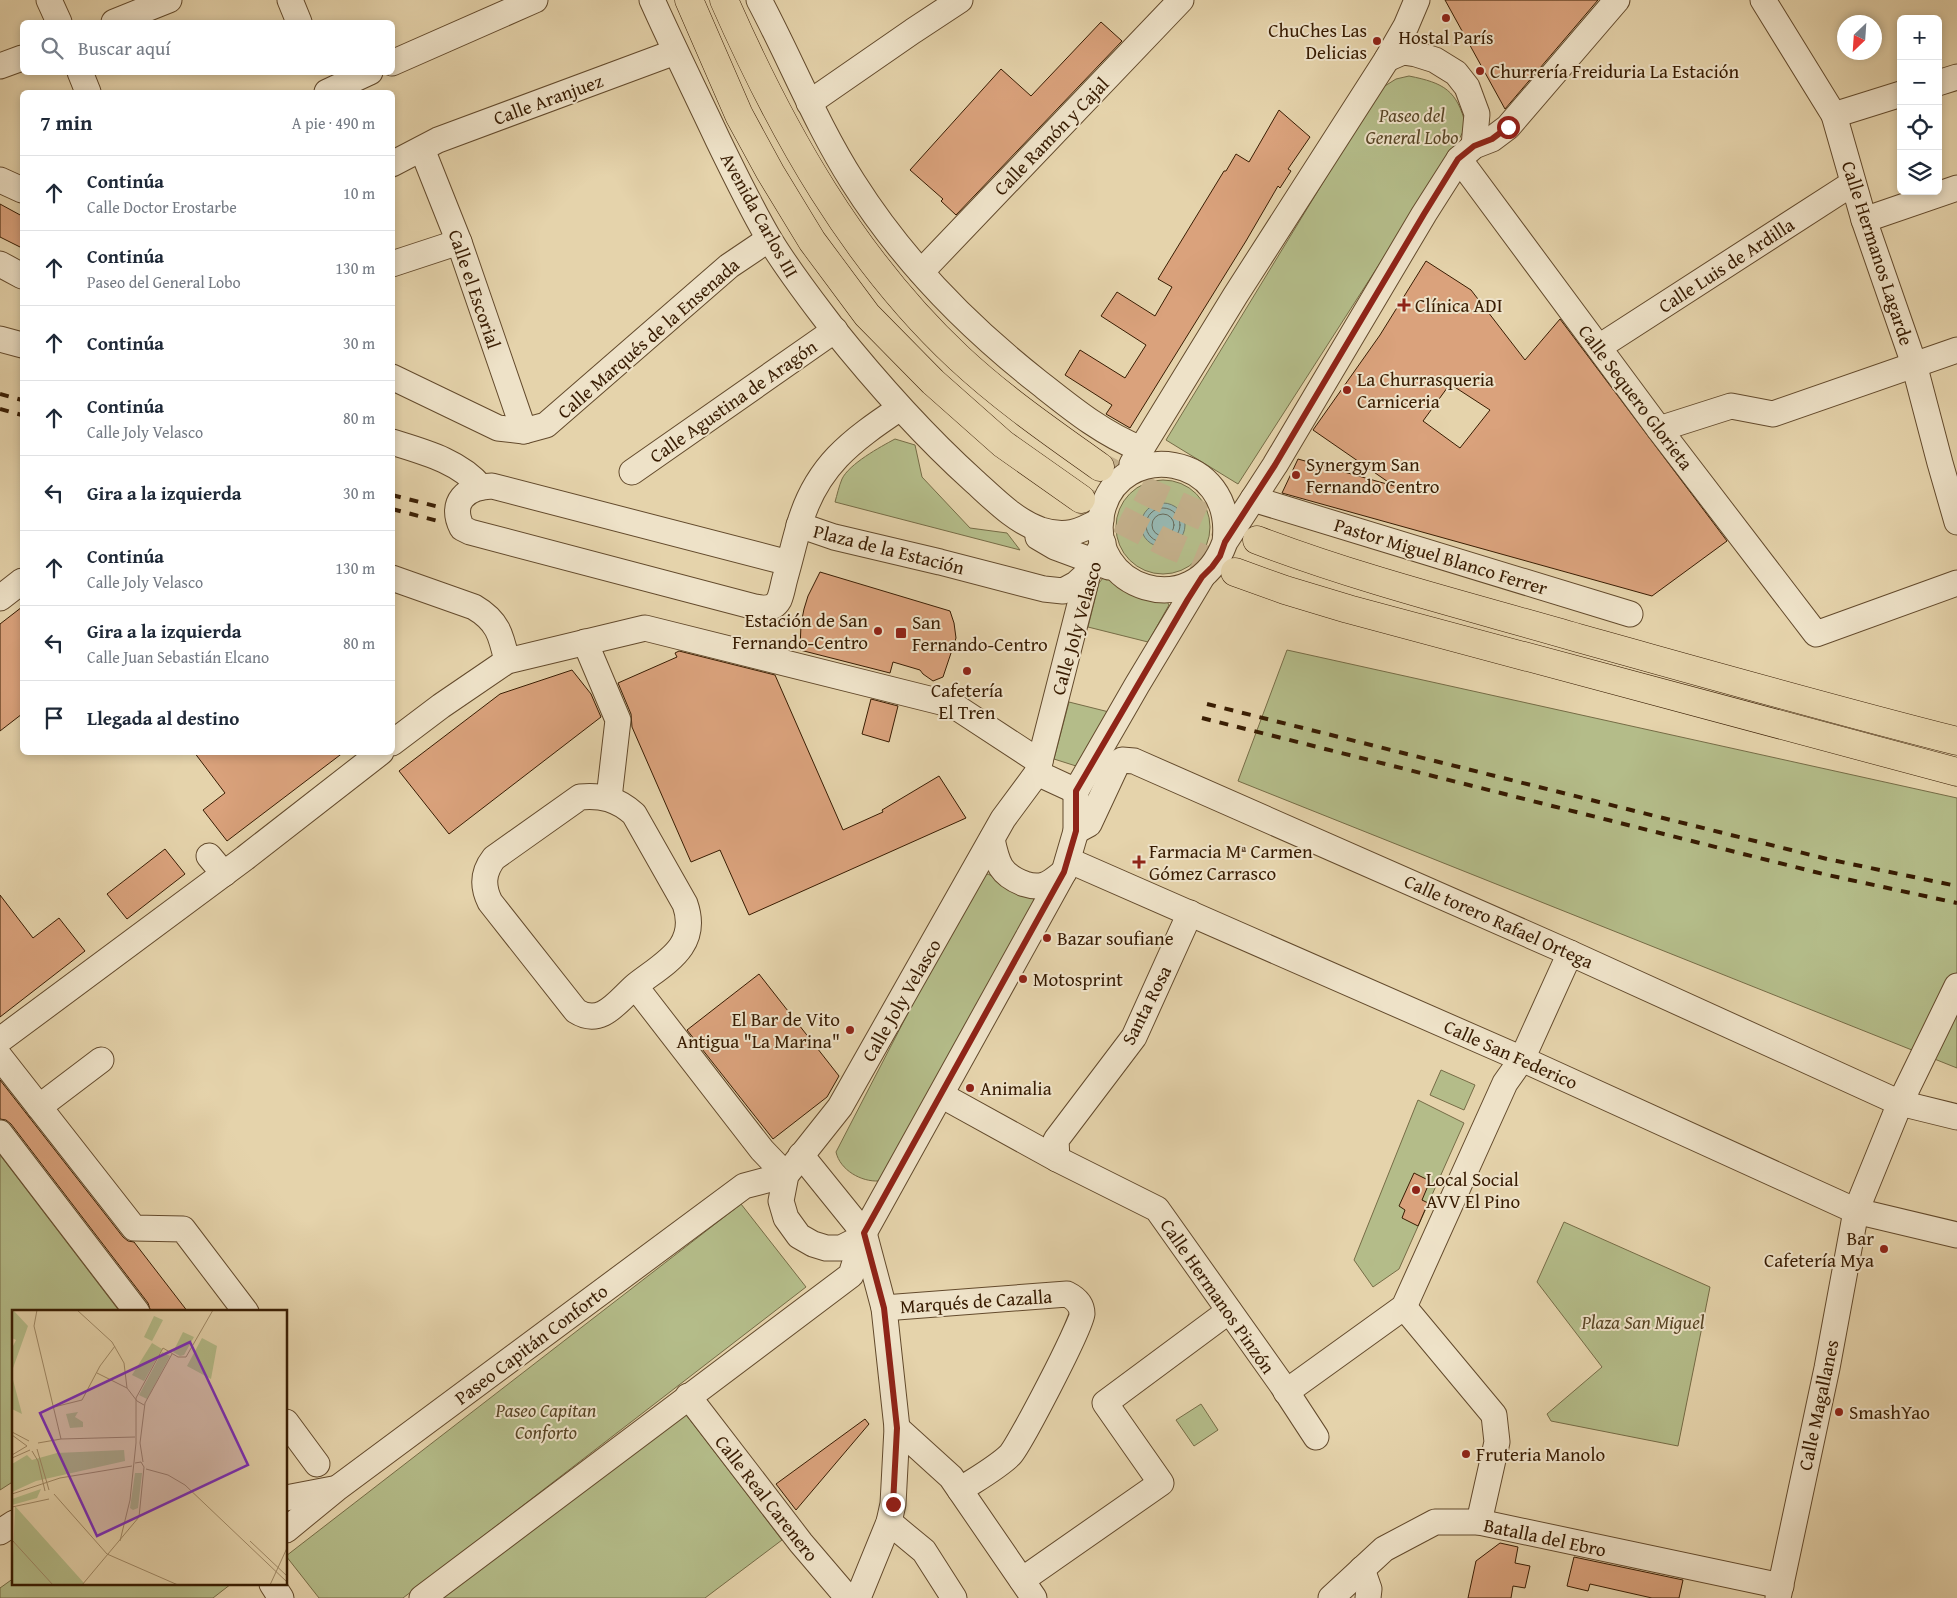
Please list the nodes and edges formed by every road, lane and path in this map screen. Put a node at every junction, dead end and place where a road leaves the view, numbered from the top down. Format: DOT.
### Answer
graph roads {
  1 [pos="49,0"];
  2 [pos="169,0"];
  3 [pos="290,0"];
  4 [pos="536,0"];
  5 [pos="652,0"];
  6 [pos="689,0"];
  7 [pos="724,0"];
  8 [pos="759,0"];
  9 [pos="960,0"];
  10 [pos="1180,0"];
  11 [pos="1417,0"];
  12 [pos="1763,0"];
  13 [pos="1612,3"];
  14 [pos="58,20"];
  15 [pos="119,20"];
  16 [pos="298,20"];
  17 [pos="675,52"];
  18 [pos="20,59"];
  19 [pos="1387,59"];
  20 [pos="395,61"];
  21 [pos="0,66"];
  22 [pos="81,75"];
  23 [pos="321,75"];
  24 [pos="1957,77"];
  25 [pos="362,81"];
  26 [pos="1942,82"];
  27 [pos="87,90"];
  28 [pos="327,90"];
  29 [pos="334,90"];
  30 [pos="1897,95"];
  31 [pos="810,103"];
  32 [pos="1834,115"];
  33 [pos="422,149"];
  34 [pos="1466,153"];
  35 [pos="395,162"];
  36 [pos="0,180"];
  37 [pos="1853,182"];
  38 [pos="1957,188"];
  39 [pos="20,189"];
  40 [pos="1864,220"];
  41 [pos="769,239"];
  42 [pos="459,242"];
  43 [pos="395,260"];
  44 [pos="0,264"];
  45 [pos="921,272"];
  46 [pos="20,275"];
  47 [pos="835,330"];
  48 [pos="0,339"];
  49 [pos="20,344"];
  50 [pos="1599,346"];
  51 [pos="1957,350"];
  52 [pos="1914,364"];
  53 [pos="395,378"];
  54 [pos="900,408"];
  55 [pos="1659,429"];
  56 [pos="524,431"];
  57 [pos="395,443"];
  58 [pos="1141,449"];
  59 [pos="1948,460"];
  60 [pos="1100,466"];
  61 [pos="632,472"];
  62 [pos="1125,477"];
  63 [pos="481,487"];
  64 [pos="1253,498"];
  65 [pos="1081,499"];
  66 [pos="1021,520"];
  67 [pos="1957,522"];
  68 [pos="799,525"];
  69 [pos="1257,540"];
  70 [pos="1225,542"];
  71 [pos="1097,549"];
  72 [pos="789,563"];
  73 [pos="1236,572"];
  74 [pos="1202,577"];
  75 [pos="395,579"];
  76 [pos="20,583"];
  77 [pos="1957,583"];
  78 [pos="0,598"];
  79 [pos="1630,614"];
  80 [pos="585,642"];
  81 [pos="507,661"];
  82 [pos="1957,741"];
  83 [pos="395,742"];
  84 [pos="377,755"];
  85 [pos="1038,768"];
  86 [pos="1957,772"];
  87 [pos="1076,791"];
  88 [pos="609,798"];
  89 [pos="1076,831"];
  90 [pos="992,840"];
  91 [pos="1066,866"];
  92 [pos="1190,913"];
  93 [pos="1570,953"];
  94 [pos="635,986"];
  95 [pos="1957,986"];
  96 [pos="0,1040"];
  97 [pos="0,1057"];
  98 [pos="1522,1059"];
  99 [pos="101,1060"];
  100 [pos="941,1095"];
  101 [pos="1900,1103"];
  102 [pos="39,1107"];
  103 [pos="1957,1117"];
  104 [pos="0,1133"];
  105 [pos="1056,1150"];
  106 [pos="801,1155"];
  107 [pos="786,1175"];
  108 [pos="1856,1211"];
  109 [pos="864,1233"];
  110 [pos="1957,1235"];
  111 [pos="1404,1307"];
  112 [pos="884,1308"];
  113 [pos="135,1310"];
  114 [pos="244,1310"];
  115 [pos="1229,1311"];
  116 [pos="1286,1392"];
  117 [pos="688,1396"];
  118 [pos="288,1425"];
  119 [pos="897,1428"];
  120 [pos="1316,1437"];
  121 [pos="317,1464"];
  122 [pos="336,1489"];
  123 [pos="965,1496"];
  124 [pos="288,1498"];
  125 [pos="888,1522"];
  126 [pos="1479,1522"];
  127 [pos="12,1524"];
  128 [pos="288,1528"];
  129 [pos="0,1532"];
  130 [pos="1362,1569"];
  131 [pos="273,1586"];
  132 [pos="1028,1589"];
  133 [pos="1779,1592"];
  134 [pos="281,1598"];
  135 [pos="422,1598"];
  136 [pos="848,1598"];
  137 [pos="858,1598"];
  138 [pos="954,1598"];
  139 [pos="1332,1598"];
  140 [pos="1368,1598"];
  1 -- 14 [label="street"];
  2 -- 15 [label="street"];
  3 -- 16 [label="street"];
  4 -- 20 [label="street"];
  5 -- 17 [label="street, Avenida Carlos III"];
  6 -- 65 [label="highway"];
  7 -- 60 [label="highway"];
  8 -- 31 [label="street"];
  9 -- 31 [label="street"];
  10 -- 45 [label="street, Calle Ramón y Cajal"];
  11 -- 19 [label="street"];
  12 -- 32 [label="street, Calle Hermanos Lagarde"];
  13 -- 34 [label="street"];
  17 -- 33 [label="street, Calle Aranjuez"];
  17 -- 41 [label="street, Avenida Carlos III"];
  18 -- 21 [label="street"];
  19 -- 34 [label="street"];
  19 -- 58 [label="street"];
  22 -- 27 [label="street"];
  23 -- 28 [label="street"];
  24 -- 26 [label="street"];
  25 -- 29 [label="street"];
  30 -- 32 [label="street"];
  31 -- 45 [label="street"];
  32 -- 37 [label="street, Calle Hermanos Lagarde"];
  33 -- 35 [label="street, Calle Aranjuez"];
  33 -- 42 [label="street, Calle el Escorial"];
  34 -- 50 [label="street, Calle Sequero Glorieta"];
  34 -- 64 [label="street"];
  36 -- 39 [label="street"];
  37 -- 40 [label="street, Calle Hermanos Lagarde"];
  37 -- 50 [label="street, Calle Luis de Ardilla"];
  38 -- 40 [label="street"];
  40 -- 52 [label="street, Calle Hermanos Lagarde"];
  41 -- 47 [label="street, Avenida Carlos III"];
  41 -- 56 [label="street, Calle Marqués de la Ensenada"];
  42 -- 43 [label="street"];
  42 -- 56 [label="street, Calle el Escorial"];
  44 -- 46 [label="street"];
  45 -- 58 [label="street"];
  47 -- 54 [label="street, Avenida Carlos III"];
  47 -- 61 [label="street, Calle Agustina de Aragón"];
  48 -- 49 [label="street"];
  50 -- 55 [label="street, Calle Sequero Glorieta"];
  51 -- 52 [label="street"];
  52 -- 55 [label="street"];
  52 -- 59 [label="street, Calle Hermanos Lagarde"];
  53 -- 56 [label="street"];
  54 -- 66 [label="street"];
  54 -- 68 [label="street, Plaza de la Estación"];
  55 -- 77 [label="street, Calle Sequero Glorieta"];
  57 -- 63 [label="street"];
  58 -- 62 [label="street"];
  59 -- 67 [label="street, Calle Hermanos Lagarde"];
  62 -- 70 [label="street"];
  62 -- 71 [label="street"];
  63 -- 72 [label="street"];
  63 -- 72 [label="street"];
  64 -- 70 [label="street"];
  64 -- 79 [label="street, Pastor Miguel Blanco Ferrer"];
  66 -- 71 [label="street"];
  66 -- 71 [label="street"];
  68 -- 71 [label="street, Plaza de la Estación"];
  68 -- 72 [label="street"];
  69 -- 82 [label="highway"];
  70 -- 74 [label="street"];
  71 -- 74 [label="street"];
  71 -- 85 [label="street, Calle Joly Velasco"];
  73 -- 86 [label="highway"];
  74 -- 87 [label="street"];
  75 -- 81 [label="street"];
  76 -- 78 [label="street"];
  80 -- 81 [label="street"];
  80 -- 85 [label="street"];
  80 -- 88 [label="street"];
  81 -- 83 [label="street"];
  84 -- 96 [label="street"];
  85 -- 87 [label="street"];
  85 -- 90 [label="street"];
  87 -- 89 [label="street"];
  88 -- 94 [label="street"];
  88 -- 94 [label="street"];
  89 -- 91 [label="street"];
  89 -- 93 [label="street, Calle torero Rafael Ortega"];
  90 -- 91 [label="street"];
  90 -- 106 [label="street, Calle Joly Velasco"];
  91 -- 92 [label="street, Calle San Federico"];
  91 -- 100 [label="street"];
  92 -- 98 [label="street, Calle San Federico"];
  92 -- 105 [label="street, Santa Rosa"];
  93 -- 98 [label="street"];
  93 -- 101 [label="street, Calle torero Rafael Ortega"];
  94 -- 107 [label="street"];
  95 -- 101 [label="street, Calle Magallanes"];
  97 -- 102 [label="street"];
  98 -- 108 [label="street, Calle San Federico"];
  98 -- 111 [label="street"];
  99 -- 102 [label="street"];
  100 -- 105 [label="street, Calle Hermanos Pinzón"];
  100 -- 109 [label="street"];
  101 -- 103 [label="street, Calle torero Rafael Ortega"];
  101 -- 108 [label="street, Calle Magallanes"];
  102 -- 114 [label="street"];
  104 -- 113 [label="street"];
  105 -- 115 [label="street, Calle Hermanos Pinzón"];
  106 -- 107 [label="street, Calle Joly Velasco"];
  106 -- 109 [label="street"];
  107 -- 109 [label="street"];
  107 -- 122 [label="street, Paseo Capitán Conforto"];
  108 -- 110 [label="street, Calle San Federico"];
  108 -- 133 [label="street, Calle Magallanes"];
  109 -- 112 [label="street"];
  109 -- 117 [label="street"];
  111 -- 116 [label="street"];
  111 -- 126 [label="street"];
  112 -- 119 [label="street"];
  112 -- 123 [label="street, Marqués de Cazalla"];
  115 -- 116 [label="street, Calle Hermanos Pinzón"];
  115 -- 132 [label="street"];
  116 -- 120 [label="street, Calle Hermanos Pinzón"];
  117 -- 135 [label="street"];
  117 -- 136 [label="street, Calle Real Carenero"];
  118 -- 121 [label="street"];
  119 -- 123 [label="street"];
  119 -- 125 [label="street"];
  122 -- 124 [label="street"];
  122 -- 128 [label="street, Paseo Capitán Conforto"];
  123 -- 132 [label="street"];
  125 -- 137 [label="street"];
  125 -- 138 [label="street"];
  126 -- 130 [label="street, Batalla del Ebro"];
  126 -- 133 [label="street, Batalla del Ebro"];
  127 -- 129 [label="street"];
  130 -- 139 [label="street, Batalla del Ebro"];
  130 -- 140 [label="street"];
  131 -- 134 [label="street"];
}
